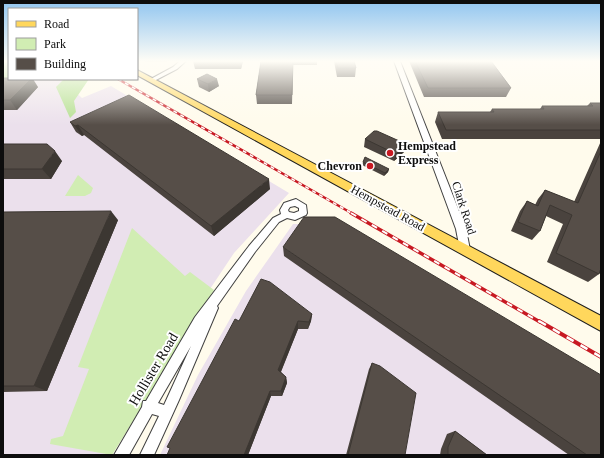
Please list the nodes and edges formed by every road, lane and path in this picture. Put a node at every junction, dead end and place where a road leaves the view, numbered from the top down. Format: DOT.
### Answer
graph roads {
  1 [pos="156,82"];
  2 [pos="405,82"];
  3 [pos="286,215"];
  4 [pos="465,250"];
  5 [pos="215,301"];
  6 [pos="600,322"];
  7 [pos="148,406"];
  8 [pos="167,412"];
  9 [pos="121,455"];
  10 [pos="147,455"];
  1 -- 4 [label="main road, Hempstead Road"];
  2 -- 4 [label="street, Clark Road"];
  3 -- 5 [label="street, Hollister Road"];
  4 -- 6 [label="main road, Hempstead Road"];
  5 -- 7 [label="street, Hollister Road"];
  5 -- 8 [label="street, Hollister Road"];
  7 -- 8 [label="street"];
  7 -- 9 [label="street, Hollister Road"];
  8 -- 10 [label="street, Hollister Road"];
}
